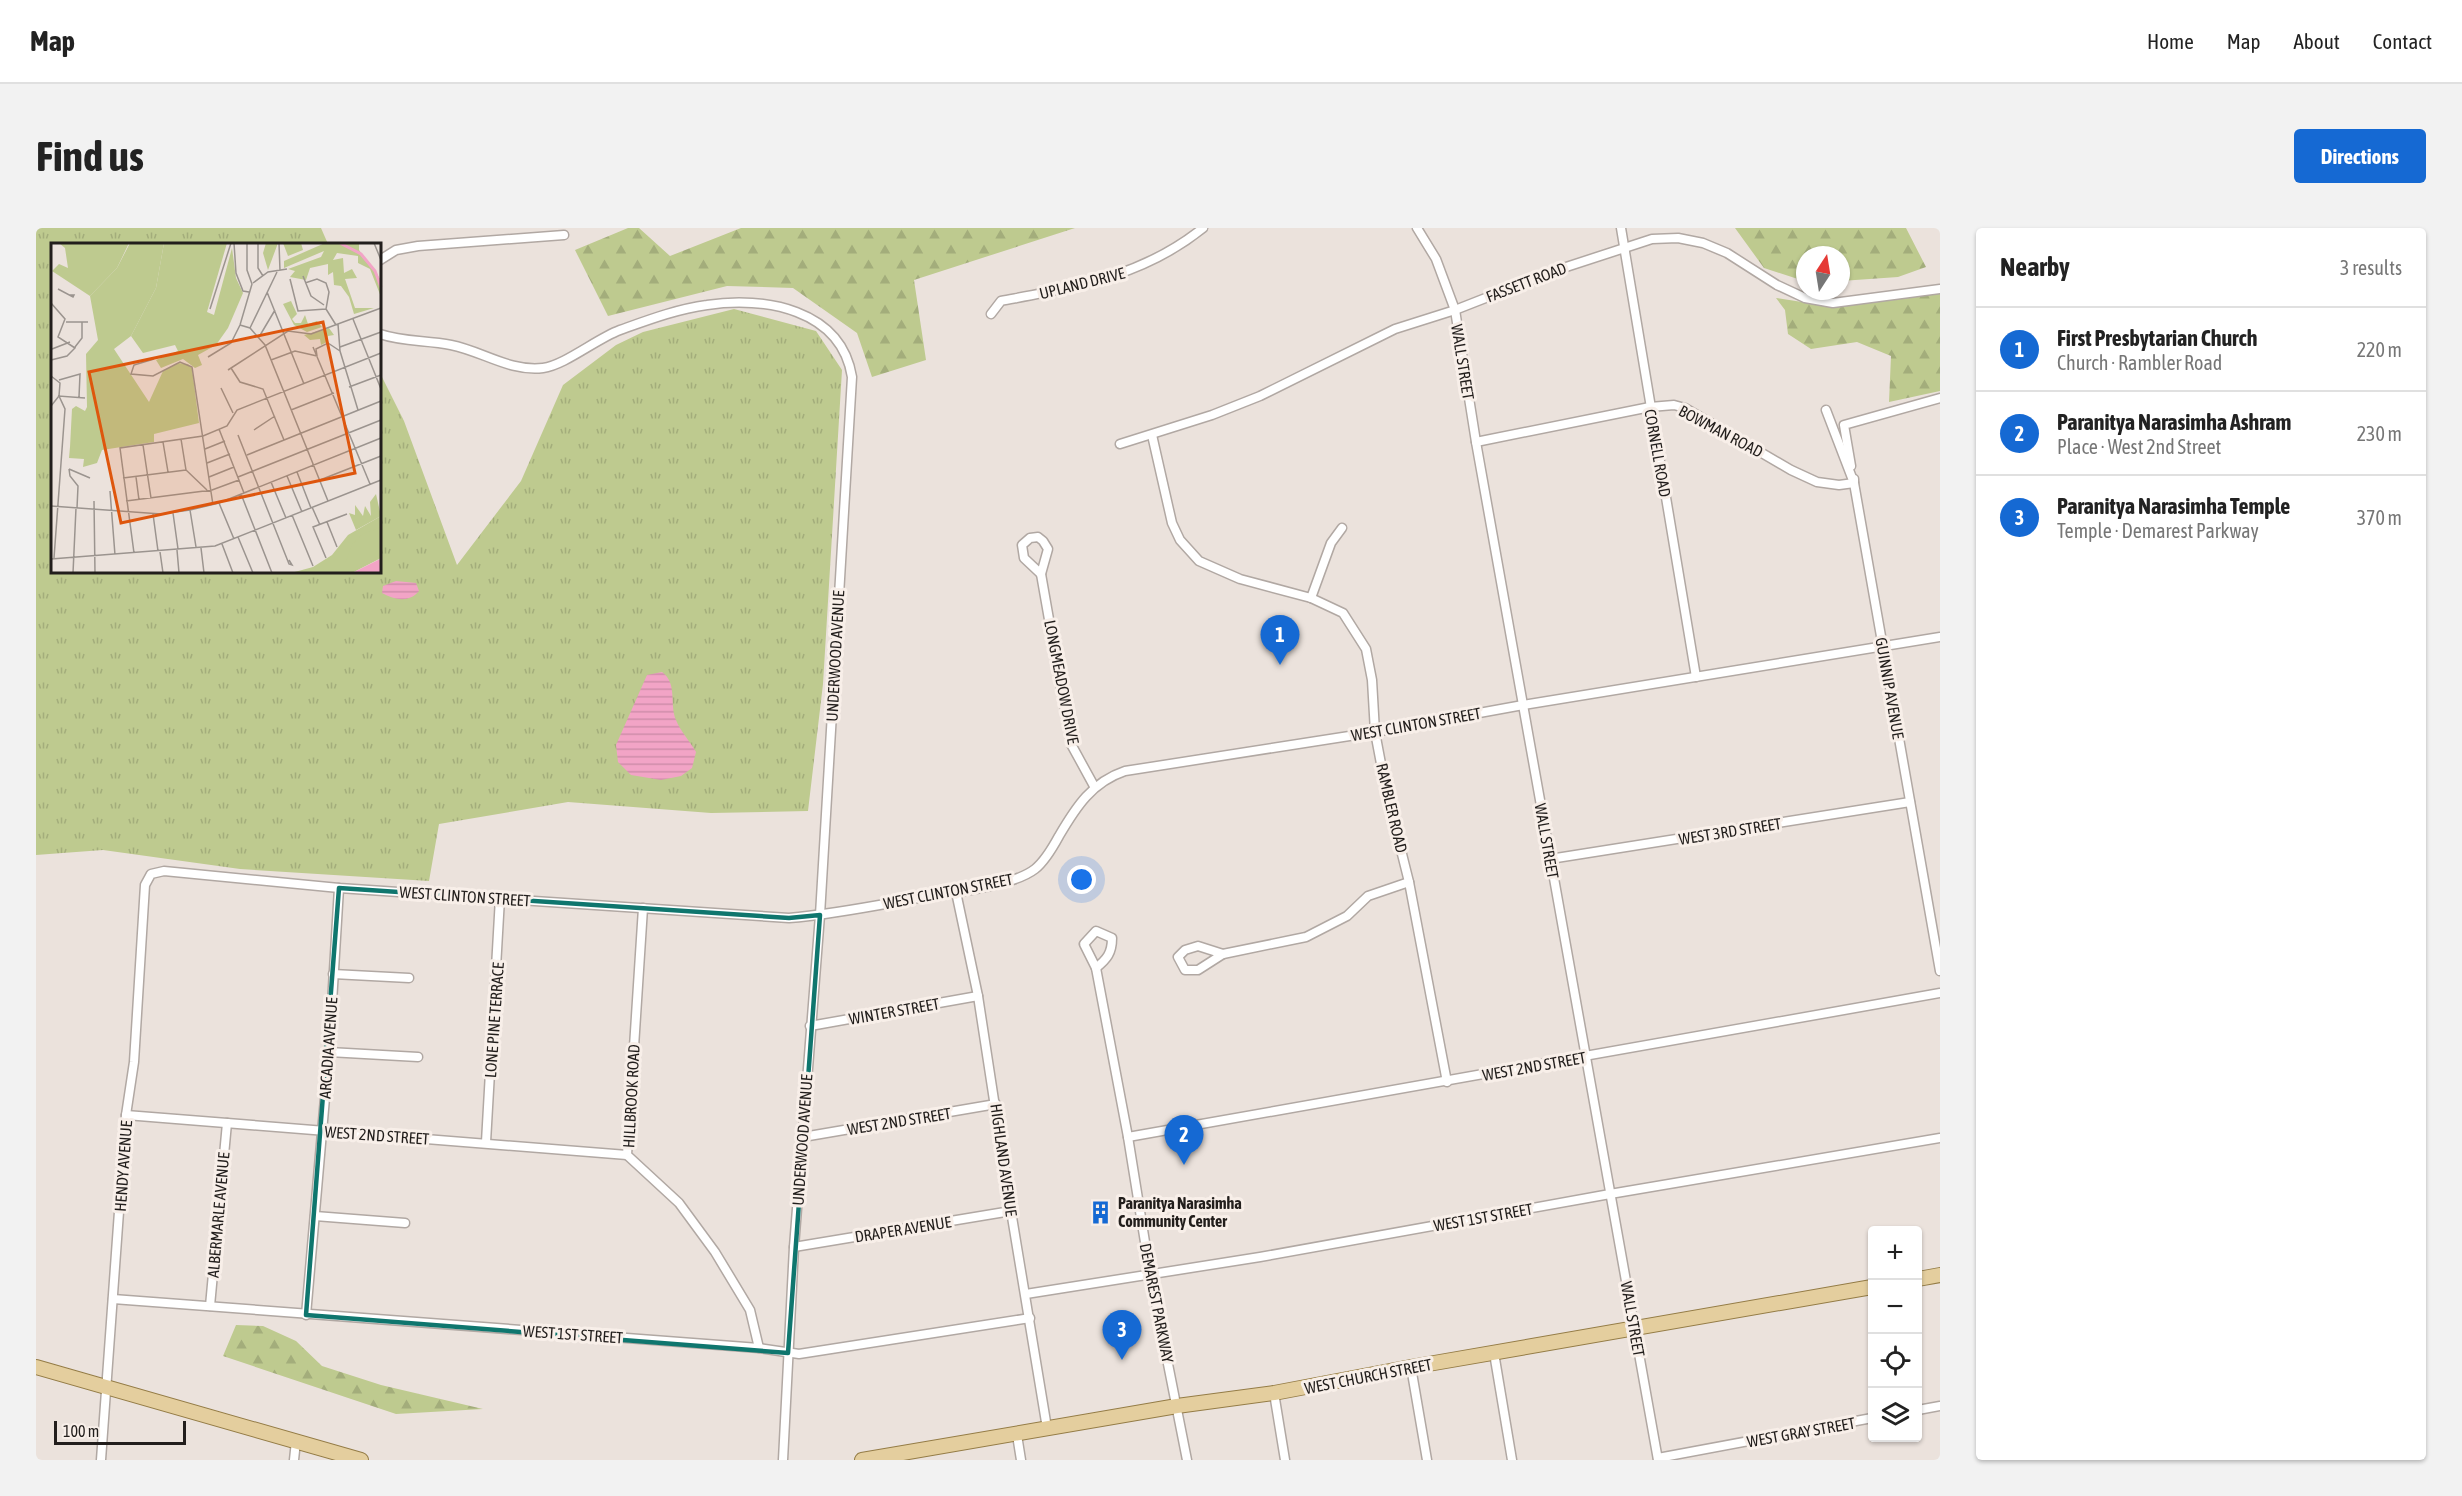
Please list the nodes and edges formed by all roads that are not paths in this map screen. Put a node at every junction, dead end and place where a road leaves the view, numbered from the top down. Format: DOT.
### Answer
graph roads {
  1 [pos="1203,228"];
  2 [pos="1428,228"];
  3 [pos="1621,228"];
  4 [pos="1419,232"];
  5 [pos="564,234"];
  6 [pos="1625,248"];
  7 [pos="381,259"];
  8 [pos="1940,289"];
  9 [pos="1455,309"];
  10 [pos="991,314"];
  11 [pos="381,334"];
  12 [pos="1940,398"];
  13 [pos="1650,407"];
  14 [pos="1826,410"];
  15 [pos="1152,435"];
  16 [pos="1476,442"];
  17 [pos="1120,444"];
  18 [pos="1854,483"];
  19 [pos="1342,528"];
  20 [pos="1041,574"];
  21 [pos="1311,598"];
  22 [pos="1940,637"];
  23 [pos="1883,647"];
  24 [pos="1696,677"];
  25 [pos="1523,705"];
  26 [pos="1375,732"];
  27 [pos="1094,786"];
  28 [pos="1910,802"];
  29 [pos="1550,859"];
  30 [pos="151,874"];
  31 [pos="1409,882"];
  32 [pos="339,888"];
  33 [pos="956,892"];
  34 [pos="500,898"];
  35 [pos="643,908"];
  36 [pos="820,915"];
  37 [pos="1223,954"];
  38 [pos="1096,968"];
  39 [pos="1940,971"];
  40 [pos="333,974"];
  41 [pos="409,978"];
  42 [pos="1940,993"];
  43 [pos="978,996"];
  44 [pos="810,1026"];
  45 [pos="329,1052"];
  46 [pos="418,1057"];
  47 [pos="1587,1057"];
  48 [pos="1447,1082"];
  49 [pos="996,1104"];
  50 [pos="126,1115"];
  51 [pos="227,1123"];
  52 [pos="322,1131"];
  53 [pos="803,1137"];
  54 [pos="1128,1137"];
  55 [pos="1940,1138"];
  56 [pos="486,1142"];
  57 [pos="627,1155"];
  58 [pos="1610,1194"];
  59 [pos="1011,1211"];
  60 [pos="315,1216"];
  61 [pos="405,1223"];
  62 [pos="794,1247"];
  63 [pos="1150,1273"];
  64 [pos="1940,1275"];
  65 [pos="1922,1278"];
  66 [pos="1868,1288"];
  67 [pos="1026,1294"];
  68 [pos="113,1299"];
  69 [pos="210,1306"];
  70 [pos="306,1315"];
  71 [pos="1030,1318"];
  72 [pos="1635,1330"];
  73 [pos="759,1348"];
  74 [pos="788,1353"];
  75 [pos="1494,1353"];
  76 [pos="36,1367"];
  77 [pos="1411,1367"];
  78 [pos="105,1388"];
  79 [pos="1274,1393"];
  80 [pos="1177,1406"];
  81 [pos="1940,1406"];
  82 [pos="1922,1409"];
  83 [pos="1868,1419"];
  84 [pos="1047,1428"];
  85 [pos="1017,1435"];
  86 [pos="296,1441"];
  87 [pos="1658,1459"];
  88 [pos="101,1460"];
  89 [pos="294,1460"];
  90 [pos="361,1460"];
  91 [pos="783,1460"];
  92 [pos="862,1460"];
  93 [pos="1021,1460"];
  94 [pos="1187,1460"];
  95 [pos="1285,1460"];
  96 [pos="1427,1460"];
  97 [pos="1512,1460"];
  1 -- 10 [label="street, UPLAND DRIVE"];
  2 -- 4 [label="street"];
  3 -- 6 [label="street, CORNELL ROAD"];
  4 -- 9 [label="street, WALL STREET"];
  5 -- 7 [label="street"];
  6 -- 8 [label="street, FASSETT ROAD"];
  6 -- 9 [label="street, FASSETT ROAD"];
  6 -- 13 [label="street, CORNELL ROAD"];
  9 -- 15 [label="street, FASSETT ROAD"];
  9 -- 16 [label="street, WALL STREET"];
  11 -- 36 [label="street, UNDERWOOD AVENUE"];
  12 -- 18 [label="street"];
  13 -- 16 [label="street, BOWMAN ROAD"];
  13 -- 18 [label="street, BOWMAN ROAD"];
  13 -- 24 [label="street, CORNELL ROAD"];
  14 -- 18 [label="street, GUINNIP AVENUE"];
  15 -- 17 [label="street, FASSETT ROAD"];
  15 -- 21 [label="street, RAMBLER ROAD"];
  16 -- 25 [label="street, WALL STREET"];
  18 -- 23 [label="street, GUINNIP AVENUE"];
  19 -- 21 [label="street"];
  20 -- 27 [label="street, LONGMEADOW DRIVE"];
  21 -- 26 [label="street, RAMBLER ROAD"];
  22 -- 23 [label="street, WEST CLINTON STREET"];
  23 -- 24 [label="street, WEST CLINTON STREET"];
  23 -- 28 [label="street, GUINNIP AVENUE"];
  24 -- 25 [label="street, WEST CLINTON STREET"];
  25 -- 26 [label="street, WEST CLINTON STREET"];
  25 -- 29 [label="street, WALL STREET"];
  26 -- 27 [label="street, WEST CLINTON STREET"];
  26 -- 31 [label="street, RAMBLER ROAD"];
  27 -- 33 [label="street, WEST CLINTON STREET"];
  28 -- 29 [label="street, WEST 3RD STREET"];
  28 -- 39 [label="street, GUINNIP AVENUE"];
  29 -- 47 [label="street, WALL STREET"];
  30 -- 32 [label="street, WEST CLINTON STREET"];
  30 -- 50 [label="street, HENDY AVENUE"];
  31 -- 37 [label="street"];
  31 -- 48 [label="street, RAMBLER ROAD"];
  32 -- 34 [label="street, WEST CLINTON STREET"];
  32 -- 40 [label="street, ARCADIA AVENUE"];
  33 -- 36 [label="street, WEST CLINTON STREET"];
  33 -- 43 [label="street, HIGHLAND AVENUE"];
  34 -- 35 [label="street, WEST CLINTON STREET"];
  34 -- 56 [label="street, LONE PINE TERRACE"];
  35 -- 36 [label="street, WEST CLINTON STREET"];
  35 -- 57 [label="street, HILLBROOK ROAD"];
  36 -- 44 [label="street, UNDERWOOD AVENUE"];
  37 -- 37 [label="street"];
  38 -- 54 [label="street, DEMAREST PARKWAY"];
  40 -- 41 [label="street"];
  40 -- 45 [label="street, ARCADIA AVENUE"];
  42 -- 47 [label="street, WEST 2ND STREET"];
  43 -- 44 [label="street, WINTER STREET"];
  43 -- 49 [label="street, HIGHLAND AVENUE"];
  44 -- 53 [label="street, UNDERWOOD AVENUE"];
  45 -- 46 [label="street"];
  45 -- 52 [label="street, ARCADIA AVENUE"];
  47 -- 48 [label="street, WEST 2ND STREET"];
  47 -- 58 [label="street, WALL STREET"];
  48 -- 54 [label="street, WEST 2ND STREET"];
  49 -- 53 [label="street, WEST 2ND STREET"];
  49 -- 59 [label="street, HIGHLAND AVENUE"];
  50 -- 51 [label="street, WEST 2ND STREET"];
  50 -- 68 [label="street, HENDY AVENUE"];
  51 -- 52 [label="street, WEST 2ND STREET"];
  51 -- 69 [label="street, ALBERMARLE AVENUE"];
  52 -- 56 [label="street, WEST 2ND STREET"];
  52 -- 60 [label="street, ARCADIA AVENUE"];
  53 -- 62 [label="street, UNDERWOOD AVENUE"];
  54 -- 63 [label="street, DEMAREST PARKWAY"];
  55 -- 58 [label="street, WEST 1ST STREET"];
  56 -- 57 [label="street, WEST 2ND STREET"];
  57 -- 73 [label="street, HILLBROOK ROAD"];
  58 -- 63 [label="street, WEST 1ST STREET"];
  58 -- 72 [label="street, WALL STREET"];
  59 -- 62 [label="street, DRAPER AVENUE"];
  59 -- 67 [label="street, HIGHLAND AVENUE"];
  60 -- 61 [label="street"];
  60 -- 70 [label="street, ARCADIA AVENUE"];
  62 -- 74 [label="street, UNDERWOOD AVENUE"];
  63 -- 67 [label="street, WEST 1ST STREET"];
  63 -- 80 [label="street, DEMAREST PARKWAY"];
  64 -- 65 [label="main road"];
  66 -- 72 [label="main road, WEST CHURCH STREET"];
  67 -- 71 [label="street, HIGHLAND AVENUE"];
  68 -- 69 [label="street, WEST 1ST STREET"];
  68 -- 78 [label="street, HENDY AVENUE"];
  69 -- 70 [label="street, WEST 1ST STREET"];
  70 -- 73 [label="street, WEST 1ST STREET"];
  71 -- 74 [label="street, WEST 1ST STREET"];
  71 -- 84 [label="street, HIGHLAND AVENUE"];
  72 -- 75 [label="main road, WEST CHURCH STREET"];
  72 -- 87 [label="street, WALL STREET"];
  73 -- 74 [label="street, WEST 1ST STREET"];
  74 -- 91 [label="street, UNDERWOOD AVENUE"];
  75 -- 77 [label="main road, WEST CHURCH STREET"];
  75 -- 97 [label="street"];
  76 -- 78 [label="main road"];
  77 -- 79 [label="main road, WEST CHURCH STREET"];
  77 -- 96 [label="street"];
  78 -- 86 [label="main road"];
  78 -- 88 [label="street, HENDY AVENUE"];
  79 -- 80 [label="main road, WEST CHURCH STREET"];
  79 -- 95 [label="street"];
  80 -- 84 [label="main road, WEST CHURCH STREET"];
  80 -- 94 [label="street, DEMAREST PARKWAY"];
  81 -- 82 [label="street"];
  83 -- 87 [label="street, WEST GRAY STREET"];
  84 -- 85 [label="main road, WEST CHURCH STREET"];
  85 -- 92 [label="main road, WEST CHURCH STREET"];
  85 -- 93 [label="street"];
  86 -- 89 [label="street"];
  86 -- 90 [label="main road"];
}
